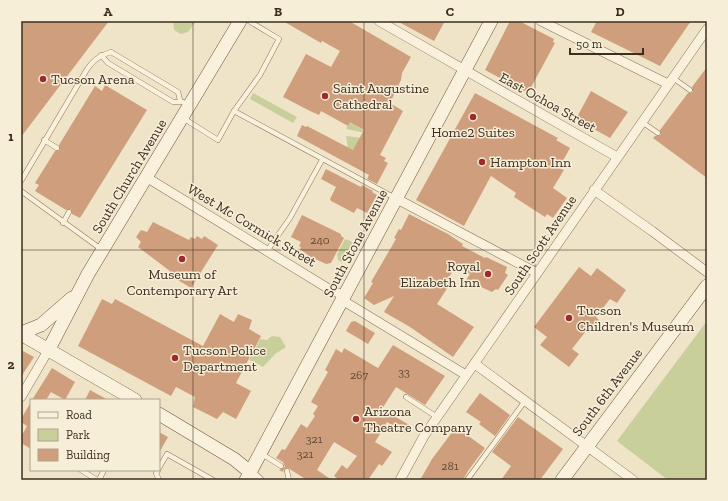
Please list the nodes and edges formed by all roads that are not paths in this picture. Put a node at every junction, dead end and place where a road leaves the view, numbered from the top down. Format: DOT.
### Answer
graph roads {
  1 [pos="240,21"];
  2 [pos="249,21"];
  3 [pos="379,21"];
  4 [pos="491,21"];
  5 [pos="541,21"];
  6 [pos="707,29"];
  7 [pos="101,55"];
  8 [pos="464,71"];
  9 [pos="670,81"];
  10 [pos="690,90"];
  11 [pos="185,103"];
  12 [pos="234,112"];
  13 [pos="183,118"];
  14 [pos="642,122"];
  15 [pos="658,133"];
  16 [pos="44,140"];
  17 [pos="57,148"];
  18 [pos="617,157"];
  19 [pos="322,160"];
  20 [pos="146,178"];
  21 [pos="21,181"];
  22 [pos="594,190"];
  23 [pos="21,191"];
  24 [pos="396,199"];
  25 [pos="69,212"];
  26 [pos="63,223"];
  27 [pos="102,250"];
  28 [pos="267,251"];
  29 [pos="537,272"];
  30 [pos="707,272"];
  31 [pos="707,286"];
  32 [pos="80,290"];
  33 [pos="344,298"];
  34 [pos="21,334"];
  35 [pos="48,349"];
  36 [pos="475,364"];
  37 [pos="466,375"];
  38 [pos="21,396"];
  39 [pos="406,396"];
  40 [pos="133,399"];
  41 [pos="525,400"];
  42 [pos="160,415"];
  43 [pos="437,417"];
  44 [pos="588,446"];
  45 [pos="260,453"];
  46 [pos="160,466"];
  47 [pos="281,466"];
  48 [pos="83,471"];
  49 [pos="103,471"];
  50 [pos="288,471"];
  51 [pos="252,477"];
  52 [pos="98,480"];
  53 [pos="213,480"];
  54 [pos="289,480"];
  55 [pos="400,480"];
  56 [pos="466,480"];
  57 [pos="562,480"];
  58 [pos="633,480"];
  1 -- 11 [label="street, South Church Avenue"];
  2 -- 12 [label="lane"];
  3 -- 8 [label="street, East Ochoa Street"];
  4 -- 8 [label="street, South Stone Avenue"];
  5 -- 9 [label="street"];
  6 -- 9 [label="street, South Scott Avenue"];
  7 -- 11 [label="lane"];
  7 -- 11 [label="lane"];
  7 -- 16 [label="lane"];
  8 -- 18 [label="street, East Ochoa Street"];
  8 -- 24 [label="street, South Stone Avenue"];
  9 -- 10 [label="lane"];
  9 -- 14 [label="street, South Scott Avenue"];
  11 -- 13 [label="street, South Church Avenue"];
  12 -- 13 [label="lane"];
  12 -- 19 [label="lane"];
  13 -- 20 [label="street, South Church Avenue"];
  14 -- 15 [label="lane"];
  14 -- 18 [label="street, South Scott Avenue"];
  16 -- 17 [label="lane"];
  16 -- 21 [label="lane"];
  18 -- 22 [label="street, South Scott Avenue"];
  19 -- 24 [label="lane"];
  19 -- 28 [label="lane"];
  20 -- 27 [label="street, South Church Avenue"];
  20 -- 28 [label="street, West Mc Cormick Street"];
  22 -- 29 [label="street, South Scott Avenue"];
  22 -- 30 [label="street"];
  23 -- 26 [label="lane"];
  24 -- 29 [label="street"];
  24 -- 33 [label="street, South Stone Avenue"];
  25 -- 26 [label="lane"];
  26 -- 27 [label="lane"];
  27 -- 32 [label="street, South Church Avenue"];
  28 -- 33 [label="street, West Mc Cormick Street"];
  29 -- 36 [label="street, South Scott Avenue"];
  31 -- 44 [label="street, South 6th Avenue"];
  32 -- 34 [label="street"];
  32 -- 35 [label="street, South Church Avenue"];
  33 -- 37 [label="street, West Mc Cormick Street"];
  33 -- 45 [label="street, South Stone Avenue"];
  34 -- 35 [label="street"];
  35 -- 38 [label="street"];
  35 -- 40 [label="street"];
  36 -- 37 [label="street, South Scott Avenue"];
  36 -- 41 [label="street"];
  37 -- 43 [label="street, South Scott Avenue"];
  39 -- 43 [label="lane"];
  41 -- 44 [label="street"];
  41 -- 56 [label="lane"];
  42 -- 51 [label="street"];
  43 -- 55 [label="street, South Scott Avenue"];
  44 -- 57 [label="street, South 6th Avenue"];
  44 -- 58 [label="street"];
  45 -- 47 [label="lane"];
  45 -- 51 [label="street, South Stone Avenue"];
  46 -- 53 [label="lane"];
  48 -- 52 [label="lane"];
  49 -- 52 [label="lane"];
  50 -- 54 [label="lane"];
}
